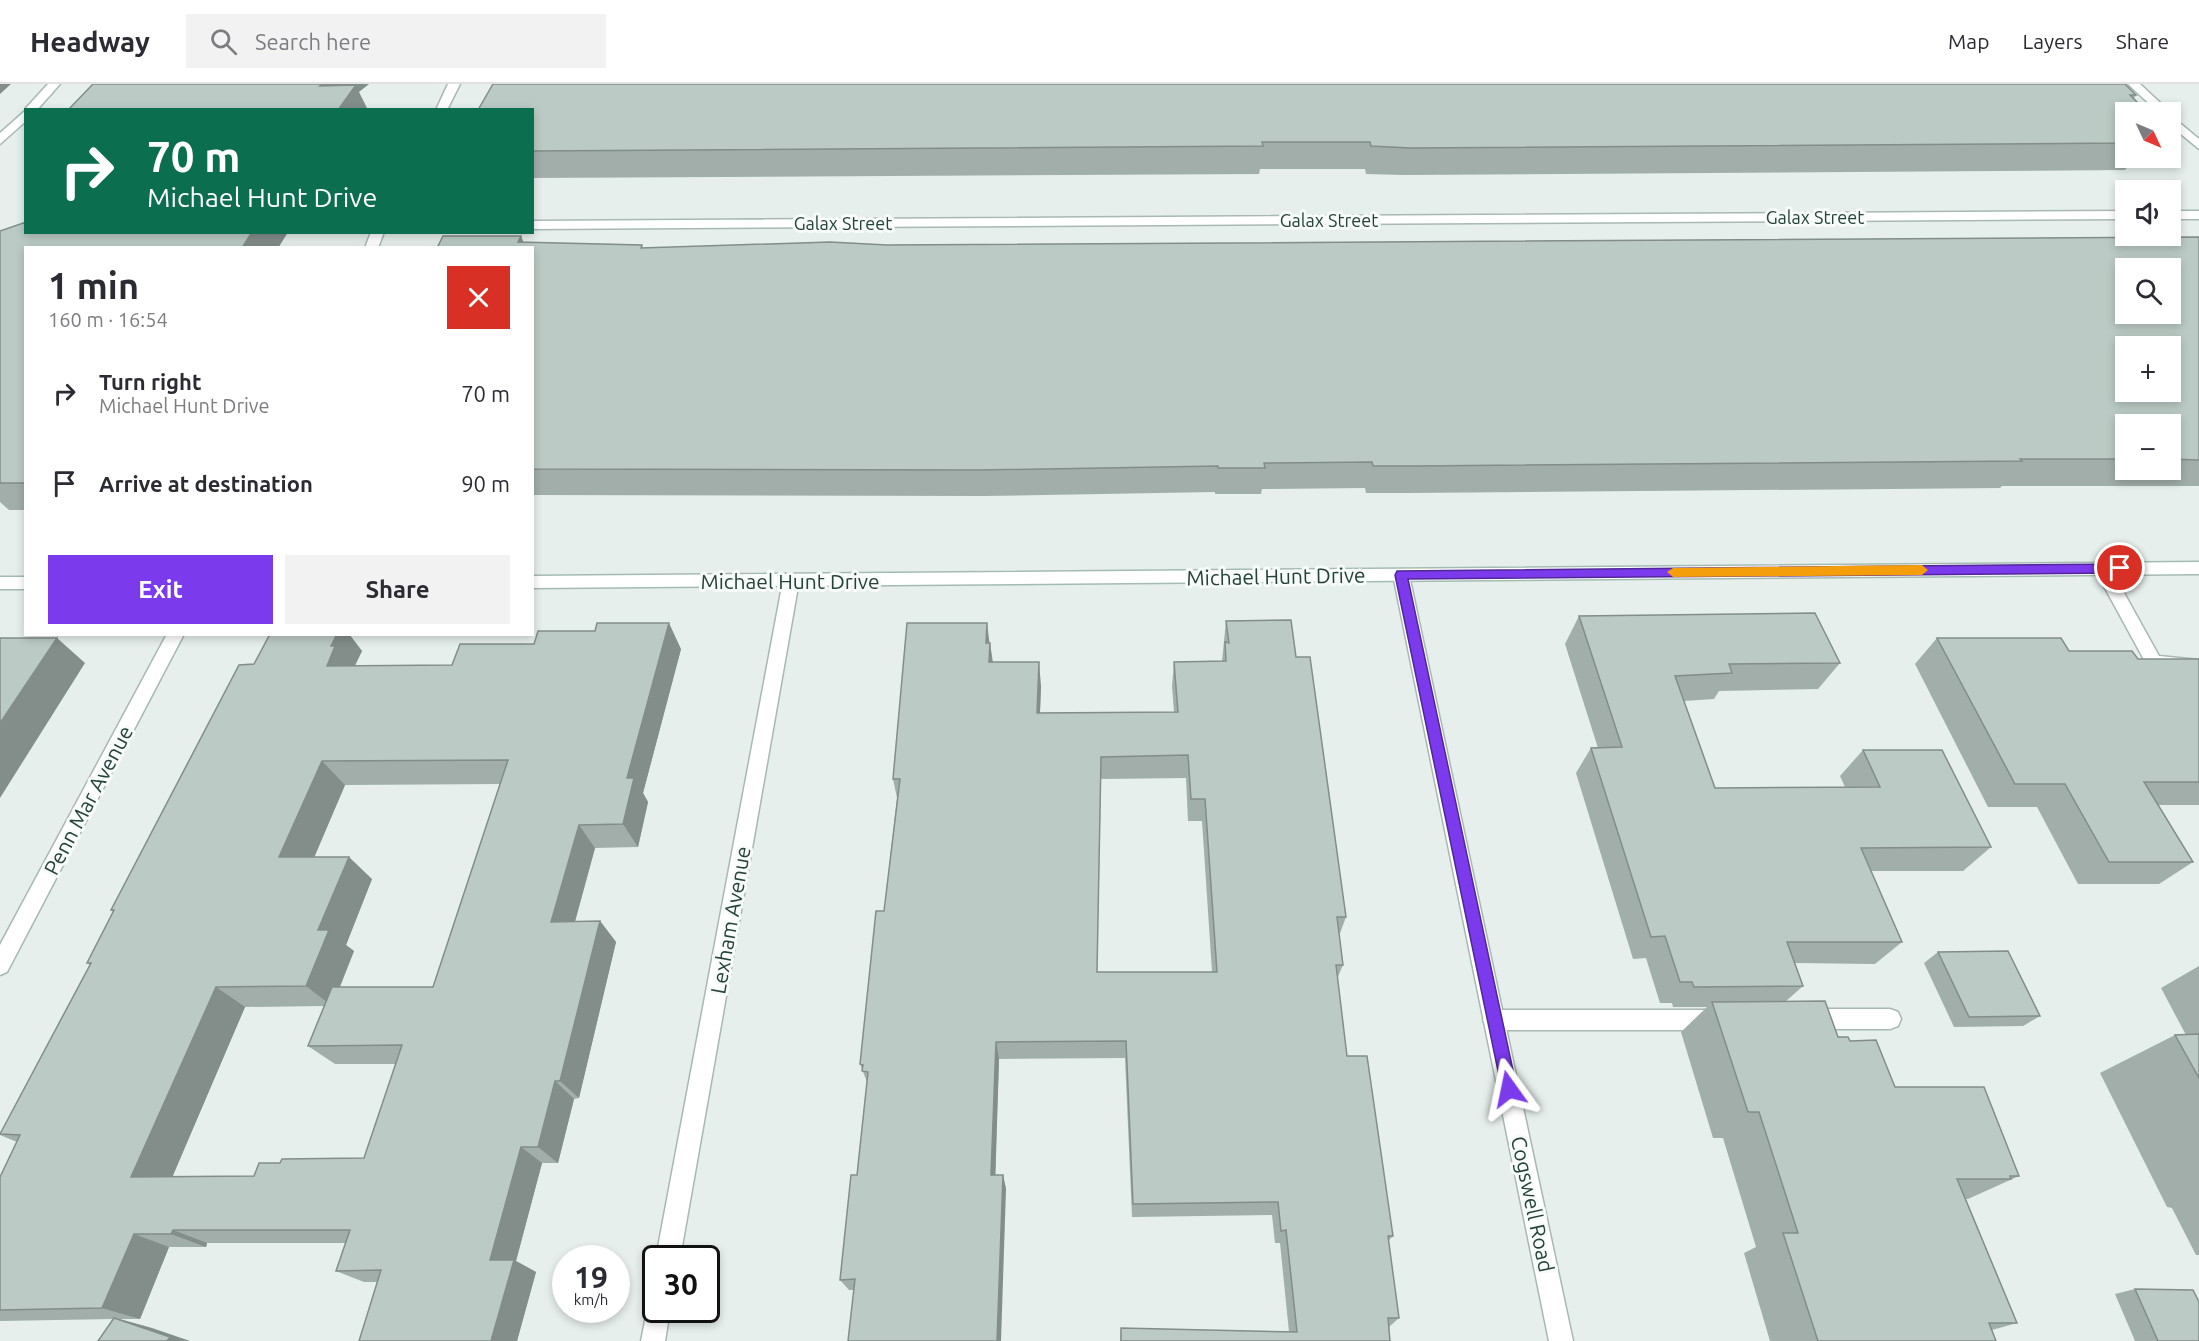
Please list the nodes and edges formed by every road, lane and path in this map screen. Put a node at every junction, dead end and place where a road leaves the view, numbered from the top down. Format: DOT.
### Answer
graph roads {
  1 [pos="54,84"];
  2 [pos="454,84"];
  3 [pos="2134,84"];
  4 [pos="2153,102"];
  5 [pos="32,108"];
  6 [pos="442,108"];
  7 [pos="24,116"];
  8 [pos="2181,128"];
  9 [pos="0,140"];
  10 [pos="2199,145"];
  11 [pos="2115,215"];
  12 [pos="2181,215"];
  13 [pos="2199,215"];
  14 [pos="534,225"];
  15 [pos="2102,568"];
  16 [pos="2199,568"];
  17 [pos="1401,575"];
  18 [pos="791,581"];
  19 [pos="534,582"];
  20 [pos="0,583"];
  21 [pos="24,583"];
  22 [pos="175,636"];
  23 [pos="2199,667"];
  24 [pos="0,965"];
  25 [pos="1783,1019"];
  26 [pos="1890,1019"];
  27 [pos="1494,1020"];
  28 [pos="1735,1020"];
  29 [pos="670,1245"];
  30 [pos="655,1323"];
  31 [pos="652,1341"];
  32 [pos="1562,1341"];
  1 -- 5 [label="street"];
  2 -- 6 [label="street"];
  3 -- 4 [label="street"];
  7 -- 9 [label="street"];
  8 -- 10 [label="street"];
  11 -- 14 [label="street, Galax Street"];
  12 -- 13 [label="street"];
  15 -- 16 [label="street, Michael Hunt Drive"];
  15 -- 17 [label="street, Michael Hunt Drive"];
  15 -- 23 [label="street"];
  17 -- 18 [label="street, Michael Hunt Drive"];
  17 -- 27 [label="street, Cogswell Road"];
  18 -- 19 [label="street, Michael Hunt Drive"];
  18 -- 29 [label="street, Lexham Avenue"];
  20 -- 21 [label="street"];
  22 -- 24 [label="street, Penn Mar Avenue"];
  25 -- 26 [label="street"];
  27 -- 28 [label="street"];
  27 -- 32 [label="street, Cogswell Road"];
  30 -- 31 [label="street"];
}
